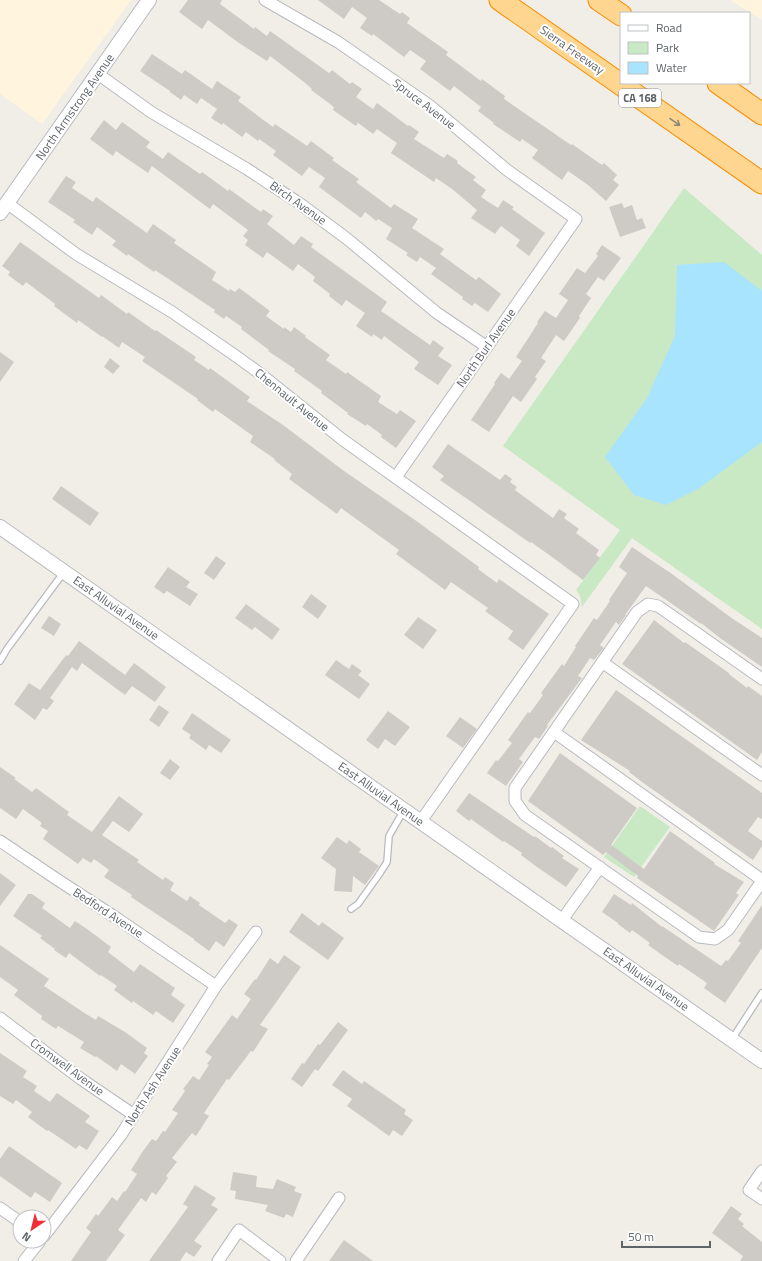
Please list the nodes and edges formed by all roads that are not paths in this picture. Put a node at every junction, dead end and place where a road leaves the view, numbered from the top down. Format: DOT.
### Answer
graph roads {
  1 [pos="149,0"];
  2 [pos="265,0"];
  3 [pos="500,0"];
  4 [pos="599,0"];
  5 [pos="620,14"];
  6 [pos="98,74"];
  7 [pos="620,84"];
  8 [pos="621,84"];
  9 [pos="719,84"];
  10 [pos="762,113"];
  11 [pos="717,151"];
  12 [pos="762,183"];
  13 [pos="762,198"];
  14 [pos="3,208"];
  15 [pos="576,219"];
  16 [pos="487,347"];
  17 [pos="396,477"];
  18 [pos="0,527"];
  19 [pos="64,572"];
  20 [pos="0,661"];
  21 [pos="602,662"];
  22 [pos="762,679"];
  23 [pos="554,732"];
  24 [pos="762,775"];
  25 [pos="404,810"];
  26 [pos="421,821"];
  27 [pos="0,841"];
  28 [pos="600,867"];
  29 [pos="762,880"];
  30 [pos="351,909"];
  31 [pos="562,920"];
  32 [pos="256,932"];
  33 [pos="216,986"];
  34 [pos="762,993"];
  35 [pos="0,1018"];
  36 [pos="732,1039"];
  37 [pos="762,1060"];
  38 [pos="134,1116"];
  39 [pos="762,1171"];
  40 [pos="339,1198"];
  41 [pos="762,1199"];
  42 [pos="0,1208"];
  43 [pos="12,1216"];
  44 [pos="52,1226"];
  45 [pos="34,1249"];
  46 [pos="24,1261"];
  47 [pos="218,1261"];
  48 [pos="280,1261"];
  49 [pos="296,1261"];
  1 -- 6 [label="street, North Armstrong Avenue"];
  2 -- 15 [label="street, Spruce Avenue"];
  3 -- 7 [label="highway, Sierra Freeway / CA 168, one-way"];
  4 -- 5 [label="highway"];
  6 -- 14 [label="street, North Armstrong Avenue"];
  6 -- 16 [label="street, Birch Avenue"];
  8 -- 11 [label="highway, Sierra Freeway / CA 168, one-way"];
  9 -- 10 [label="highway"];
  11 -- 12 [label="highway, Sierra Freeway / CA 168"];
  11 -- 13 [label="highway"];
  14 -- 17 [label="street, Chennault Avenue"];
  15 -- 16 [label="street, North Burl Avenue"];
  16 -- 17 [label="street, North Burl Avenue"];
  17 -- 26 [label="street, Chennault Avenue"];
  18 -- 19 [label="street, East Alluvial Avenue"];
  19 -- 20 [label="lane"];
  19 -- 25 [label="street, East Alluvial Avenue"];
  21 -- 22 [label="street"];
  21 -- 23 [label="street"];
  21 -- 24 [label="street"];
  23 -- 28 [label="street"];
  23 -- 29 [label="street"];
  25 -- 26 [label="street, East Alluvial Avenue"];
  25 -- 30 [label="lane"];
  26 -- 31 [label="street, East Alluvial Avenue"];
  27 -- 33 [label="street, Bedford Avenue"];
  28 -- 29 [label="street"];
  28 -- 31 [label="street"];
  31 -- 36 [label="street, East Alluvial Avenue"];
  32 -- 33 [label="street, North Ash Avenue"];
  33 -- 38 [label="street, North Ash Avenue"];
  34 -- 36 [label="lane"];
  35 -- 38 [label="street, Cromwell Avenue"];
  36 -- 37 [label="street, East Alluvial Avenue"];
  38 -- 44 [label="street, North Ash Avenue"];
  39 -- 41 [label="street"];
  40 -- 49 [label="street"];
  42 -- 43 [label="street"];
  45 -- 46 [label="street"];
  47 -- 48 [label="street"];
}
